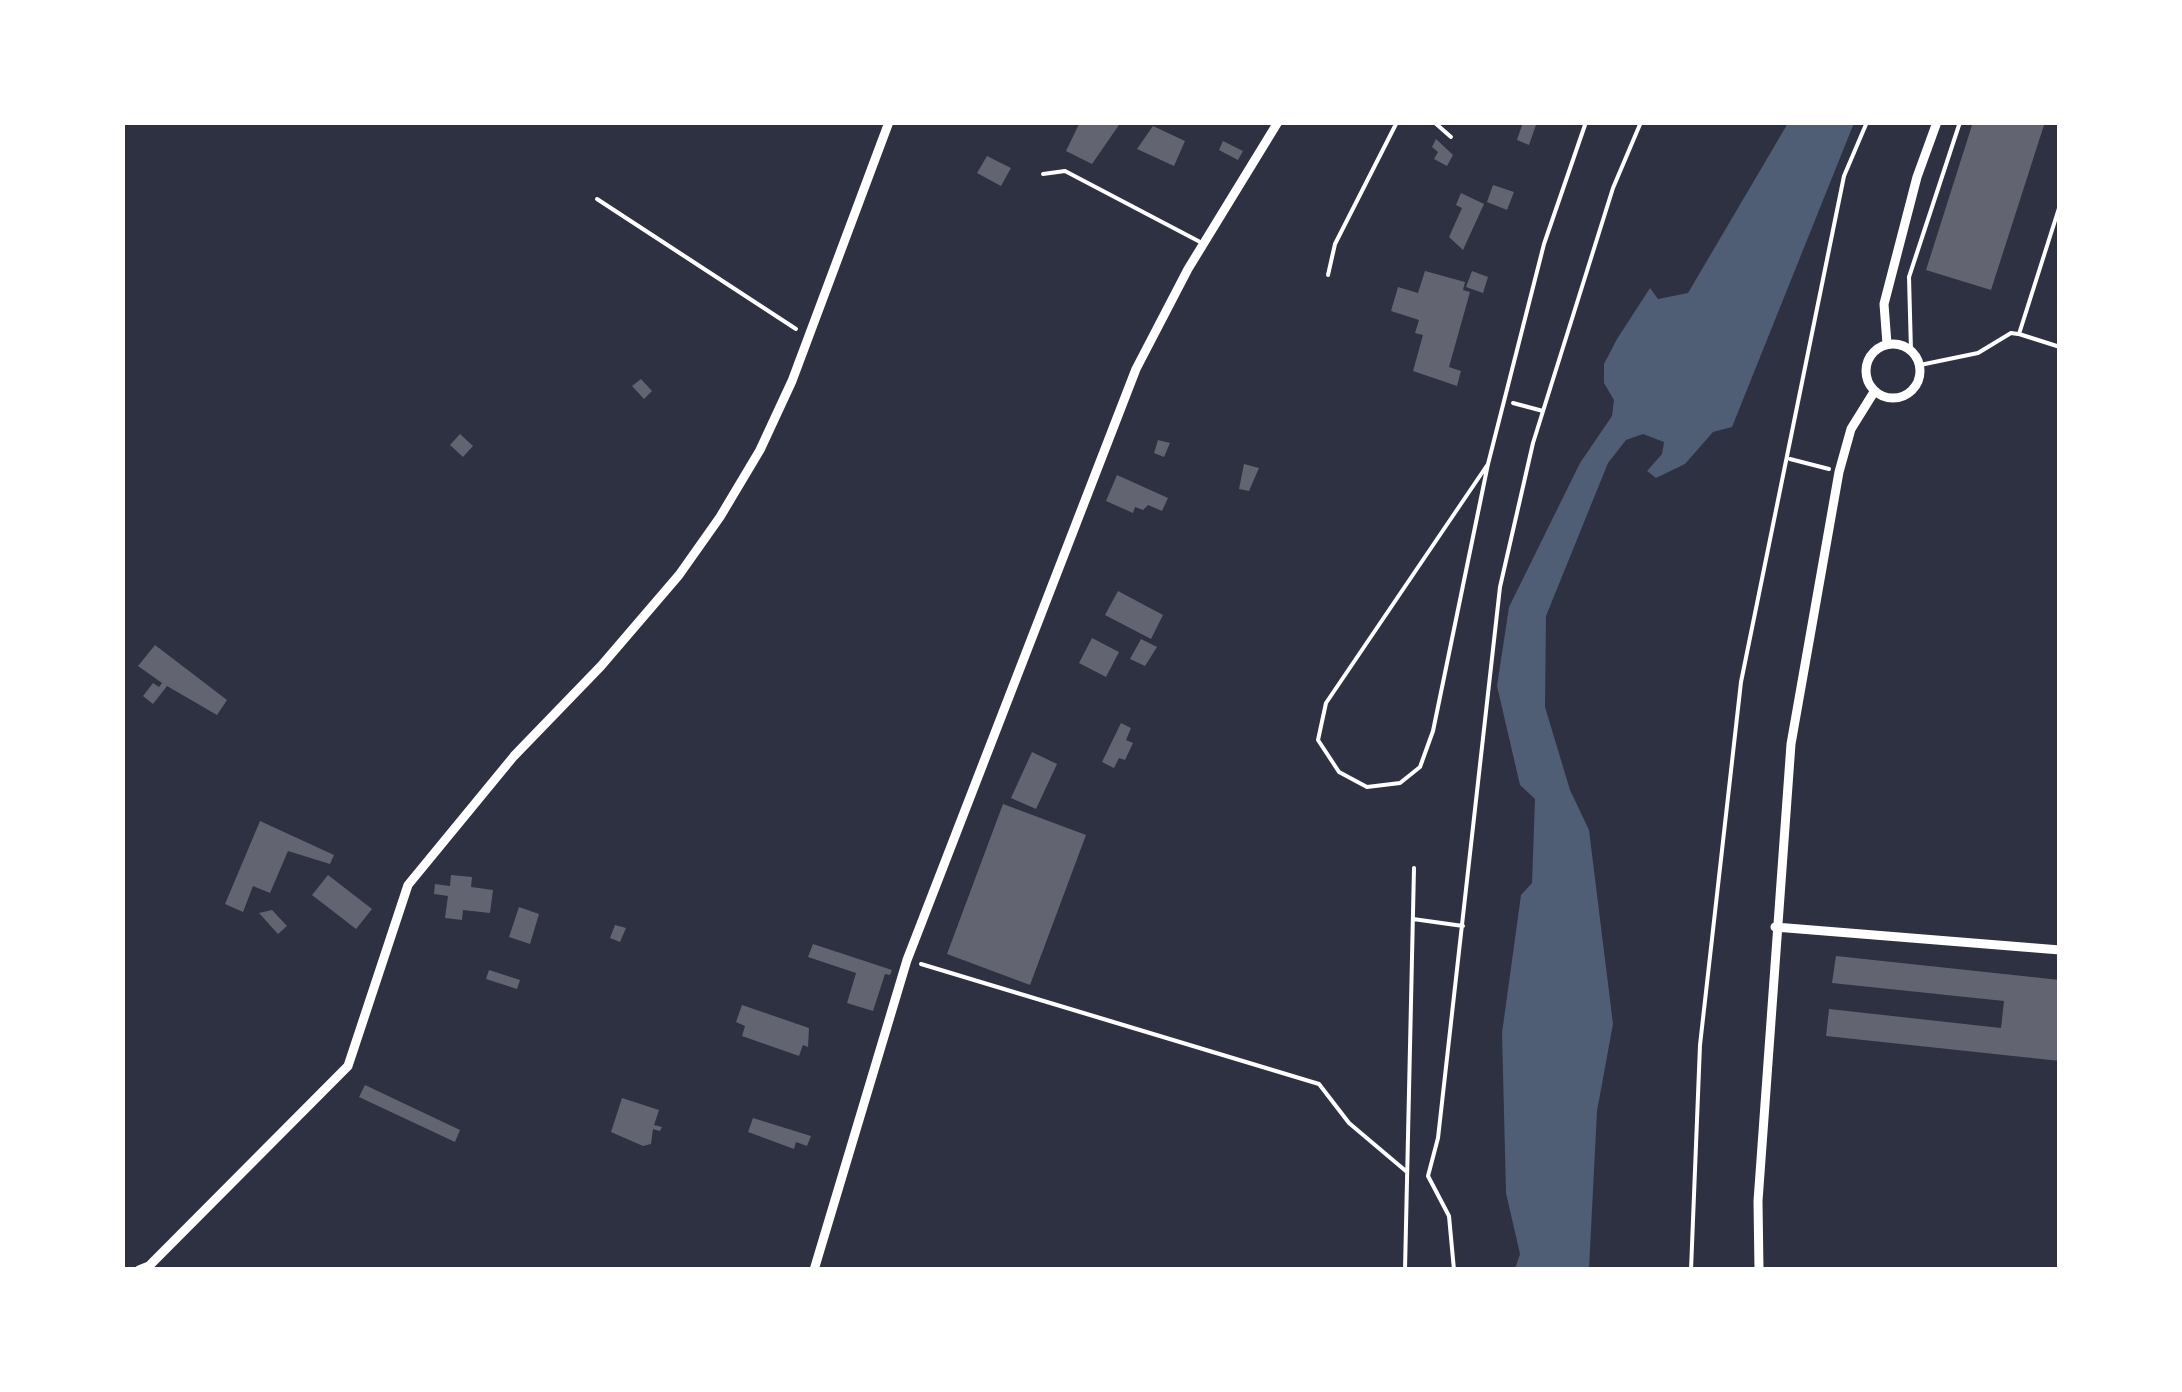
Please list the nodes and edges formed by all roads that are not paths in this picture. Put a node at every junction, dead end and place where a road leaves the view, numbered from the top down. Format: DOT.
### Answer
graph roads {
  1 [pos="889,122"];
  2 [pos="1278,122"];
  3 [pos="1397,122"];
  4 [pos="1434,122"];
  5 [pos="1586,122"];
  6 [pos="1937,122"];
  7 [pos="1960,122"];
  8 [pos="1451,137"];
  9 [pos="1043,174"];
  10 [pos="2060,205"];
  11 [pos="1204,244"];
  12 [pos="1328,276"];
  13 [pos="2019,334"];
  14 [pos="1887,344"];
  15 [pos="2060,347"];
  16 [pos="1911,351"];
  17 [pos="1920,366"];
  18 [pos="1874,392"];
  19 [pos="1488,464"];
  20 [pos="1775,927"];
  21 [pos="2060,950"];
  22 [pos="139,1270"];
  23 [pos="814,1270"];
  24 [pos="1760,1270"];
  1 -- 22 [label="street"];
  2 -- 11 [label="street"];
  3 -- 12 [label="lane"];
  4 -- 8 [label="lane"];
  5 -- 19 [label="lane"];
  6 -- 14 [label="street"];
  7 -- 16 [label="lane"];
  9 -- 11 [label="lane"];
  10 -- 13 [label="lane"];
  11 -- 23 [label="street"];
  13 -- 15 [label="lane"];
  13 -- 17 [label="lane"];
  14 -- 16 [label="street"];
  14 -- 18 [label="street"];
  16 -- 17 [label="street"];
  17 -- 18 [label="street"];
  18 -- 20 [label="street"];
  19 -- 19 [label="lane"];
  20 -- 21 [label="street"];
  20 -- 24 [label="street"];
}
